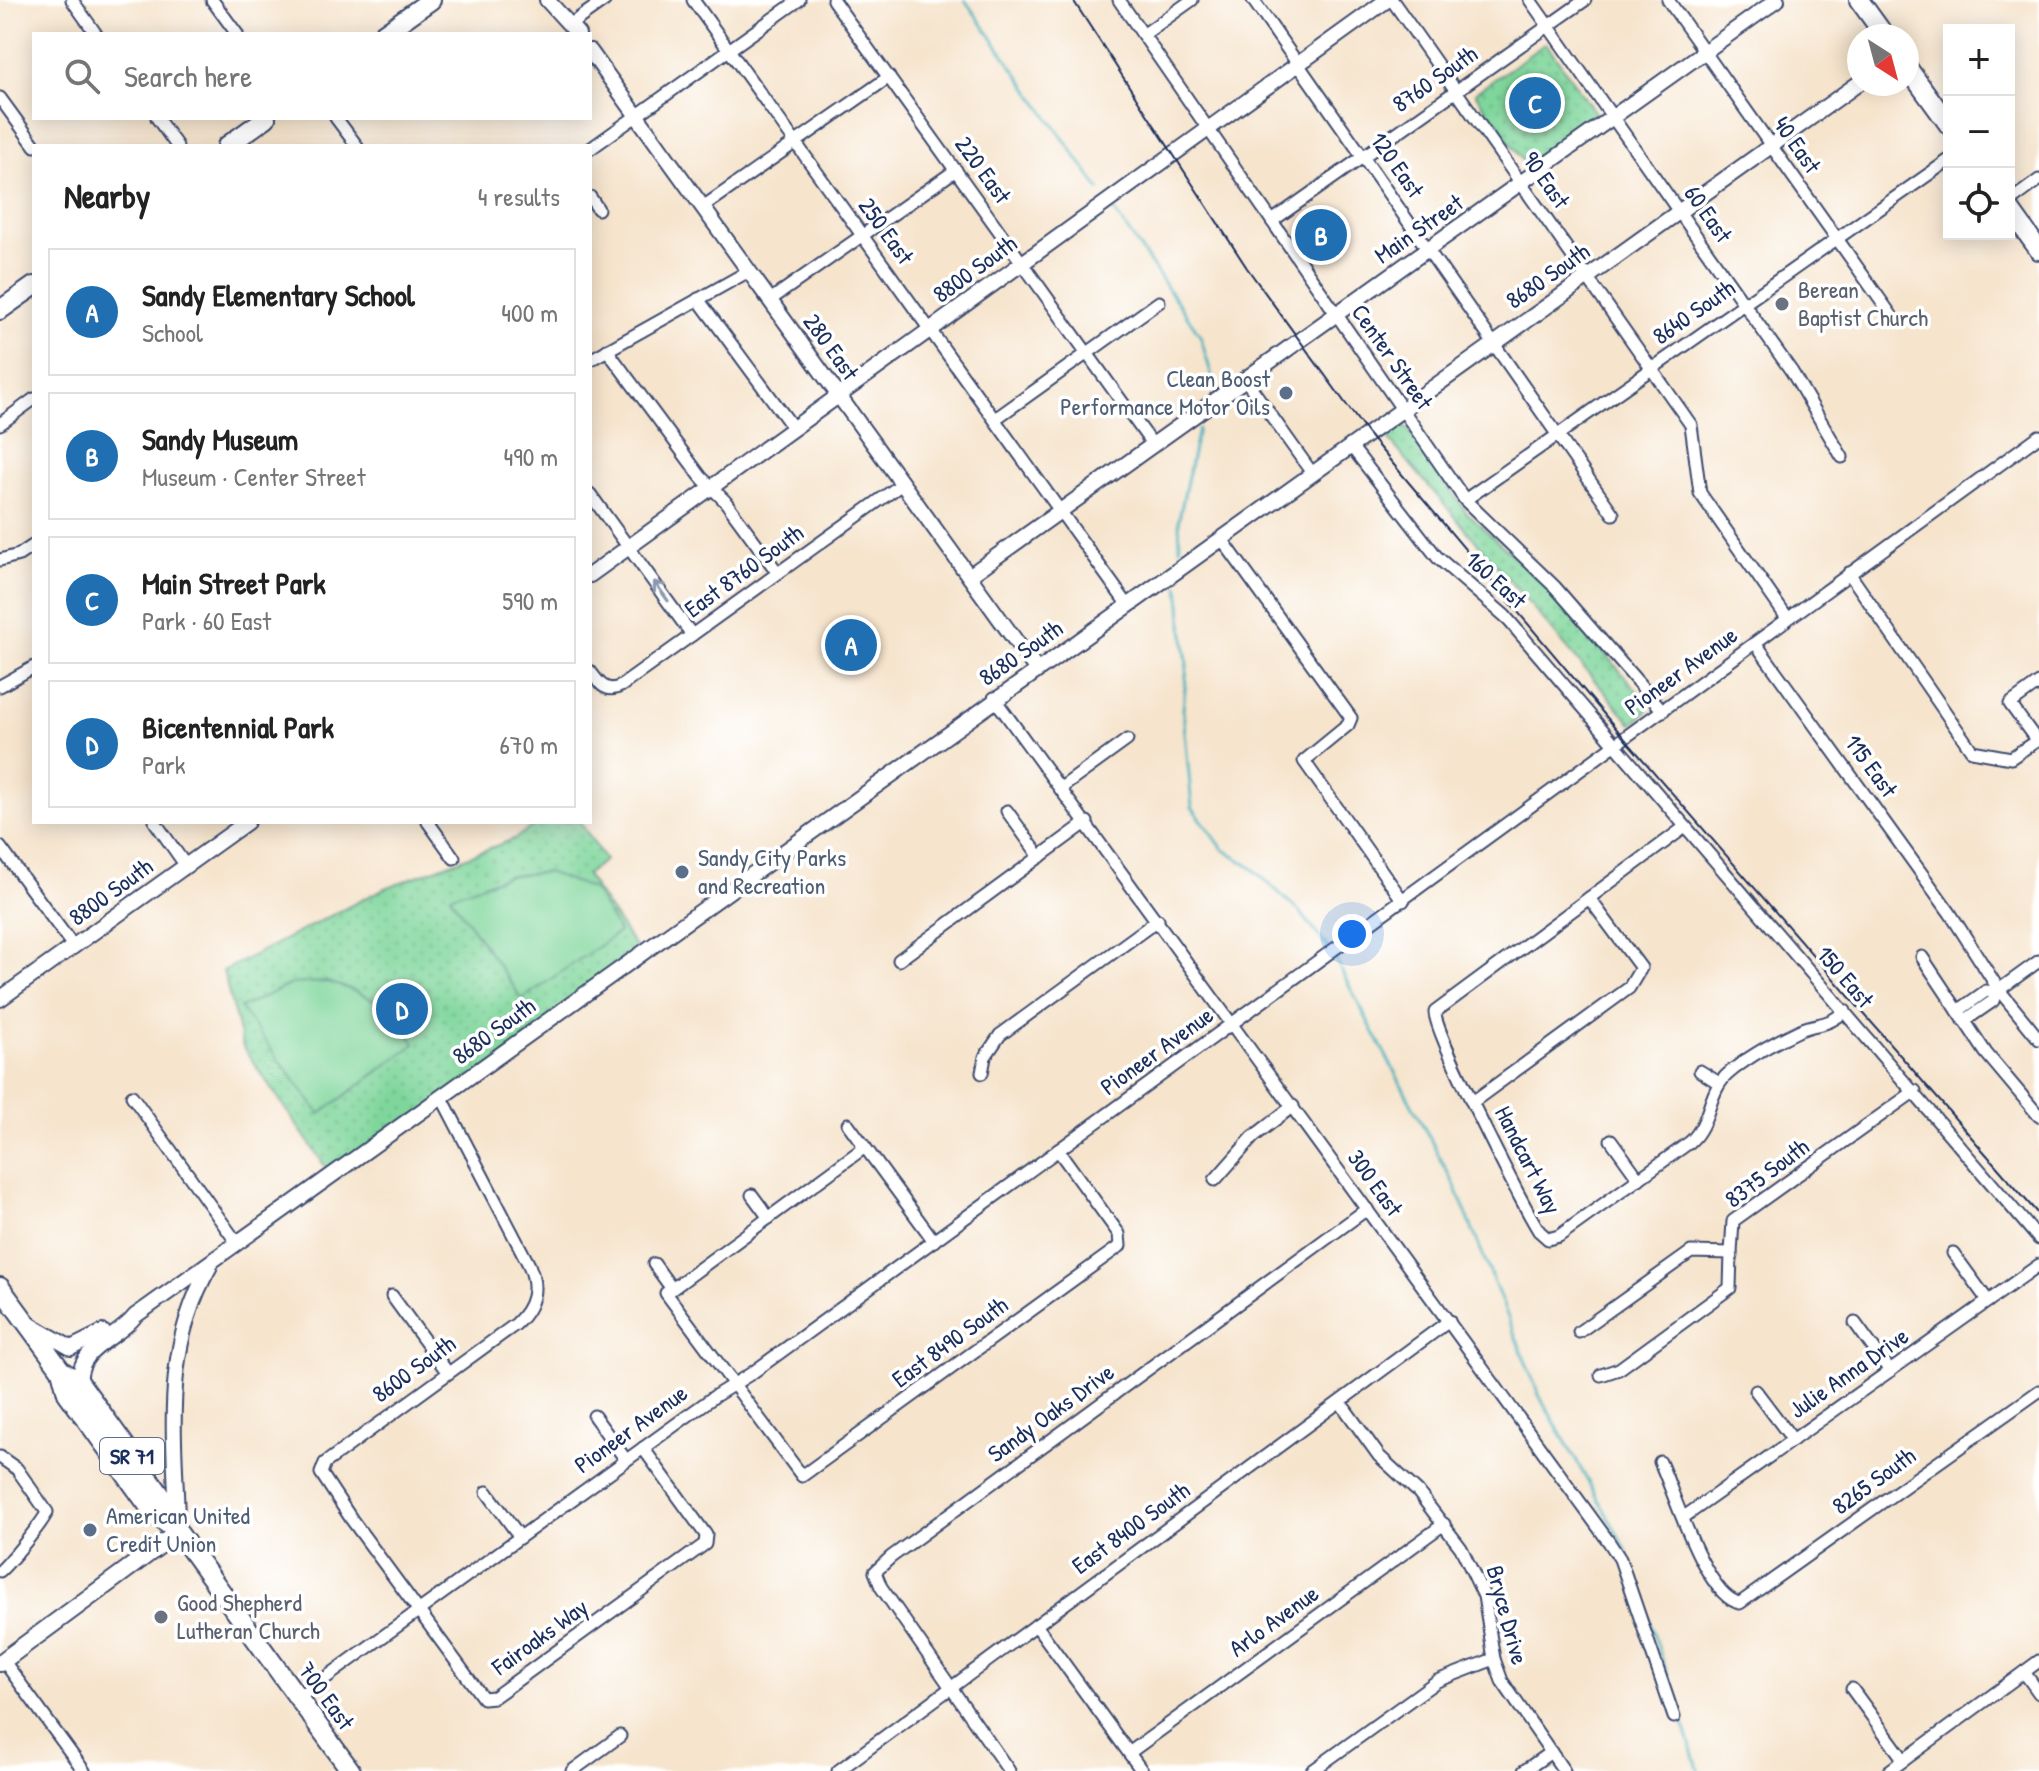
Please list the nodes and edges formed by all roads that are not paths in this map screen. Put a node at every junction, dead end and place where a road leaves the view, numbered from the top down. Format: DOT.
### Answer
graph roads {
  1 [pos="72,0"];
  2 [pos="212,0"];
  3 [pos="431,0"];
  4 [pos="547,0"];
  5 [pos="605,0"];
  6 [pos="693,0"];
  7 [pos="799,0"];
  8 [pos="833,0"];
  9 [pos="1119,0"];
  10 [pos="1192,0"];
  11 [pos="1253,0"];
  12 [pos="1390,0"];
  13 [pos="1530,0"];
  14 [pos="1585,0"];
  15 [pos="1668,0"];
  16 [pos="1777,0"];
  17 [pos="1859,0"];
  18 [pos="1876,24"];
  19 [pos="1548,26"];
  20 [pos="574,29"];
  21 [pos="95,32"];
  22 [pos="236,32"];
  23 [pos="386,32"];
  24 [pos="1143,35"];
  25 [pos="729,50"];
  26 [pos="1705,52"];
  27 [pos="592,54"];
  28 [pos="1298,63"];
  29 [pos="889,77"];
  30 [pos="1919,84"];
  31 [pos="1456,91"];
  32 [pos="1847,92"];
  33 [pos="0,98"];
  34 [pos="636,116"];
  35 [pos="1943,117"];
  36 [pos="1614,118"];
  37 [pos="158,120"];
  38 [pos="263,120"];
  39 [pos="338,120"];
  40 [pos="1207,127"];
  41 [pos="796,142"];
  42 [pos="34,144"];
  43 [pos="176,144"];
  44 [pos="230,144"];
  45 [pos="356,144"];
  46 [pos="1771,146"];
  47 [pos="592,148"];
  48 [pos="1364,156"];
  49 [pos="1943,164"];
  50 [pos="956,170"];
  51 [pos="2039,180"];
  52 [pos="1521,183"];
  53 [pos="592,200"];
  54 [pos="2015,200"];
  55 [pos="703,207"];
  56 [pos="598,209"];
  57 [pos="1678,210"];
  58 [pos="2015,214"];
  59 [pos="1272,221"];
  60 [pos="863,236"];
  61 [pos="1837,239"];
  62 [pos="1429,249"];
  63 [pos="2039,250"];
  64 [pos="1022,262"];
  65 [pos="749,271"];
  66 [pos="1587,276"];
  67 [pos="32,292"];
  68 [pos="698,299"];
  69 [pos="770,300"];
  70 [pos="1159,302"];
  71 [pos="1744,304"];
  72 [pos="0,310"];
  73 [pos="1336,314"];
  74 [pos="1891,315"];
  75 [pos="930,329"];
  76 [pos="1494,341"];
  77 [pos="607,350"];
  78 [pos="1087,354"];
  79 [pos="592,359"];
  80 [pos="1652,369"];
  81 [pos="1245,379"];
  82 [pos="839,396"];
  83 [pos="32,400"];
  84 [pos="1401,408"];
  85 [pos="995,419"];
  86 [pos="0,424"];
  87 [pos="794,429"];
  88 [pos="1559,434"];
  89 [pos="2039,436"];
  90 [pos="1153,445"];
  91 [pos="1350,445"];
  92 [pos="1842,457"];
  93 [pos="1312,473"];
  94 [pos="902,484"];
  95 [pos="711,489"];
  96 [pos="592,497"];
  97 [pos="1465,500"];
  98 [pos="1061,511"];
  99 [pos="1613,514"];
  100 [pos="1221,538"];
  101 [pos="32,546"];
  102 [pos="629,548"];
  103 [pos="0,560"];
  104 [pos="778,573"];
  105 [pos="1849,573"];
  106 [pos="592,574"];
  107 [pos="969,576"];
  108 [pos="1127,604"];
  109 [pos="1787,618"];
  110 [pos="692,635"];
  111 [pos="1756,644"];
  112 [pos="32,668"];
  113 [pos="1036,669"];
  114 [pos="592,673"];
  115 [pos="2039,683"];
  116 [pos="0,686"];
  117 [pos="994,698"];
  118 [pos="1663,711"];
  119 [pos="1127,740"];
  120 [pos="2038,740"];
  121 [pos="1615,746"];
  122 [pos="1061,788"];
  123 [pos="1007,811"];
  124 [pos="1087,822"];
  125 [pos="156,824"];
  126 [pos="244,824"];
  127 [pos="429,824"];
  128 [pos="1685,827"];
  129 [pos="0,847"];
  130 [pos="1040,857"];
  131 [pos="454,858"];
  132 [pos="186,866"];
  133 [pos="1589,898"];
  134 [pos="1403,901"];
  135 [pos="1158,920"];
  136 [pos="73,946"];
  137 [pos="1922,957"];
  138 [pos="899,960"];
  139 [pos="2039,961"];
  140 [pos="1997,991"];
  141 [pos="0,999"];
  142 [pos="1845,1011"];
  143 [pos="1961,1016"];
  144 [pos="1233,1022"];
  145 [pos="2039,1039"];
  146 [pos="1700,1071"];
  147 [pos="982,1073"];
  148 [pos="1719,1083"];
  149 [pos="1915,1091"];
  150 [pos="132,1096"];
  151 [pos="441,1096"];
  152 [pos="1474,1101"];
  153 [pos="1293,1106"];
  154 [pos="2039,1116"];
  155 [pos="848,1124"];
  156 [pos="1611,1140"];
  157 [pos="865,1147"];
  158 [pos="1058,1150"];
  159 [pos="1639,1179"];
  160 [pos="1215,1180"];
  161 [pos="752,1195"];
  162 [pos="1367,1209"];
  163 [pos="769,1218"];
  164 [pos="2039,1239"];
  165 [pos="934,1241"];
  166 [pos="237,1243"];
  167 [pos="1731,1253"];
  168 [pos="1953,1253"];
  169 [pos="212,1263"];
  170 [pos="654,1264"];
  171 [pos="2039,1265"];
  172 [pos="0,1287"];
  173 [pos="672,1289"];
  174 [pos="392,1296"];
  175 [pos="1988,1301"];
  176 [pos="135,1316"];
  177 [pos="24,1320"];
  178 [pos="1449,1321"];
  179 [pos="1855,1323"];
  180 [pos="1579,1332"];
  181 [pos="61,1370"];
  182 [pos="1890,1371"];
  183 [pos="448,1373"];
  184 [pos="1601,1375"];
  185 [pos="80,1383"];
  186 [pos="733,1385"];
  187 [pos="1756,1391"];
  188 [pos="2039,1391"];
  189 [pos="1340,1402"];
  190 [pos="594,1416"];
  191 [pos="1793,1440"];
  192 [pos="643,1448"];
  193 [pos="0,1457"];
  194 [pos="626,1460"];
  195 [pos="1660,1462"];
  196 [pos="487,1492"];
  197 [pos="1684,1517"];
  198 [pos="1444,1524"];
  199 [pos="178,1532"];
  200 [pos="520,1537"];
  201 [pos="0,1571"];
  202 [pos="418,1611"];
  203 [pos="1036,1625"];
  204 [pos="1494,1659"];
  205 [pos="2039,1661"];
  206 [pos="2,1662"];
  207 [pos="2024,1672"];
  208 [pos="952,1688"];
  209 [pos="1852,1689"];
  210 [pos="2039,1693"];
  211 [pos="298,1698"];
  212 [pos="1674,1717"];
  213 [pos="620,1736"];
  214 [pos="1551,1752"];
  215 [pos="1129,1753"];
  216 [pos="1904,1760"];
  217 [pos="845,1769"];
  218 [pos="84,1771"];
  219 [pos="351,1771"];
  220 [pos="572,1771"];
  221 [pos="1009,1771"];
  222 [pos="1142,1771"];
  223 [pos="1312,1771"];
  224 [pos="1524,1771"];
  225 [pos="1564,1771"];
  226 [pos="1889,1771"];
  1 -- 21 [label="street"];
  2 -- 22 [label="street"];
  3 -- 23 [label="main road"];
  4 -- 20 [label="street"];
  5 -- 20 [label="street"];
  6 -- 25 [label="street, 250 East"];
  7 -- 25 [label="street"];
  8 -- 29 [label="street, 220 East"];
  9 -- 24 [label="street, Center Street"];
  10 -- 24 [label="street"];
  11 -- 28 [label="street, 120 East"];
  12 -- 28 [label="street, 8800 South"];
  12 -- 31 [label="street, 90 East"];
  13 -- 19 [label="street, 60 East"];
  14 -- 19 [label="street, 8760 South"];
  15 -- 26 [label="street, 40 East"];
  16 -- 26 [label="street, Main Street"];
  17 -- 18 [label="main road"];
  19 -- 31 [label="street, 8760 South"];
  19 -- 36 [label="street, 60 East"];
  24 -- 40 [label="street, Center Street"];
  25 -- 34 [label="street"];
  25 -- 41 [label="street, 250 East"];
  26 -- 36 [label="street, Main Street"];
  26 -- 46 [label="street, 40 East"];
  27 -- 34 [label="street, 280 East"];
  28 -- 40 [label="street, 8800 South"];
  28 -- 48 [label="street, 120 East"];
  29 -- 41 [label="street"];
  29 -- 50 [label="street, 220 East"];
  30 -- 35 [label="main road"];
  31 -- 48 [label="street, 8760 South"];
  31 -- 52 [label="street, 90 East"];
  32 -- 46 [label="street, 8680 South"];
  33 -- 42 [label="street"];
  34 -- 47 [label="street"];
  34 -- 55 [label="street, 280 East"];
  36 -- 52 [label="street, Main Street"];
  36 -- 57 [label="street, 60 East"];
  37 -- 43 [label="street"];
  38 -- 44 [label="main road"];
  39 -- 45 [label="street"];
  40 -- 59 [label="street, Center Street"];
  40 -- 64 [label="street, 8800 South"];
  41 -- 55 [label="street"];
  41 -- 60 [label="street, 250 East"];
  46 -- 57 [label="street, 8680 South"];
  46 -- 61 [label="street, 40 East"];
  48 -- 59 [label="street, 8760 South"];
  48 -- 62 [label="street, 120 East"];
  49 -- 61 [label="street, 8640 South"];
  50 -- 60 [label="street"];
  50 -- 64 [label="street, 220 East"];
  51 -- 54 [label="street"];
  52 -- 62 [label="street, Main Street"];
  52 -- 66 [label="street, 90 East"];
  53 -- 56 [label="street"];
  55 -- 65 [label="street, 280 East"];
  57 -- 66 [label="street, 8680 South"];
  57 -- 71 [label="street, 60 East"];
  58 -- 63 [label="main road"];
  59 -- 73 [label="street, Center Street"];
  60 -- 69 [label="street"];
  60 -- 75 [label="street, 250 East"];
  61 -- 71 [label="street, 8640 South"];
  61 -- 74 [label="street, 40 East"];
  62 -- 73 [label="street, Main Street"];
  62 -- 76 [label="street, 120 East"];
  64 -- 75 [label="street, 8800 South"];
  64 -- 78 [label="street, 220 East"];
  65 -- 68 [label="street"];
  65 -- 69 [label="street, 280 East"];
  66 -- 76 [label="street, 8680 South"];
  66 -- 80 [label="street, 90 East"];
  67 -- 72 [label="main road"];
  68 -- 77 [label="street"];
  68 -- 87 [label="street"];
  69 -- 82 [label="street, 280 East"];
  70 -- 78 [label="street"];
  71 -- 80 [label="street, 8640 South"];
  71 -- 92 [label="street, 60 East"];
  73 -- 81 [label="street, Main Street"];
  73 -- 84 [label="street, Center Street"];
  75 -- 82 [label="street, 8800 South"];
  75 -- 85 [label="street, 250 East"];
  76 -- 84 [label="street, 8680 South"];
  76 -- 88 [label="street, 120 East"];
  77 -- 79 [label="street"];
  77 -- 95 [label="street"];
  78 -- 85 [label="street"];
  78 -- 90 [label="street, 220 East"];
  80 -- 88 [label="street, 8640 South"];
  80 -- 109 [label="street, 90 East"];
  81 -- 90 [label="street, Main Street"];
  81 -- 93 [label="street"];
  82 -- 87 [label="street, 8800 South"];
  82 -- 94 [label="street, 280 East"];
  83 -- 86 [label="street"];
  84 -- 91 [label="street, 8680 South"];
  84 -- 97 [label="street, Center Street"];
  85 -- 98 [label="street, 250 East"];
  87 -- 95 [label="street, 8800 South"];
  88 -- 97 [label="street, 8640 South"];
  88 -- 99 [label="street, 120 East"];
  89 -- 105 [label="street, Pioneer Avenue"];
  90 -- 98 [label="street, Main Street"];
  91 -- 93 [label="street, 8680 South"];
  91 -- 121 [label="street, 160 East"];
  93 -- 100 [label="street, 8680 South"];
  94 -- 104 [label="street, East 8760 South"];
  94 -- 107 [label="street, 280 East"];
  95 -- 102 [label="street, 8800 South"];
  95 -- 104 [label="street"];
  96 -- 102 [label="street"];
  97 -- 118 [label="street, Center Street"];
  98 -- 107 [label="street, Main Street"];
  98 -- 108 [label="street, 250 East"];
  100 -- 108 [label="street, 8680 South"];
  100 -- 134 [label="street"];
  101 -- 103 [label="street"];
  102 -- 106 [label="street, 8800 South"];
  110 -- 102 [label="street, one-way"];
  104 -- 110 [label="street, East 8760 South"];
  105 -- 109 [label="street, Pioneer Avenue"];
  105 -- 120 [label="street"];
  107 -- 113 [label="street, 280 East"];
  108 -- 113 [label="street, 8680 South"];
  109 -- 111 [label="street, Pioneer Avenue"];
  110 -- 114 [label="street, East 8760 South"];
  111 -- 118 [label="street, Pioneer Avenue"];
  111 -- 140 [label="street, 115 East"];
  112 -- 116 [label="street"];
  113 -- 117 [label="street, 8680 South"];
  115 -- 120 [label="street"];
  117 -- 122 [label="street, 300 East"];
  117 -- 151 [label="street, 8680 South"];
  118 -- 121 [label="street, Pioneer Avenue"];
  119 -- 122 [label="street"];
  121 -- 128 [label="street, 150 East"];
  121 -- 134 [label="street, Pioneer Avenue"];
  122 -- 124 [label="street, 300 East"];
  123 -- 130 [label="street"];
  124 -- 130 [label="street"];
  124 -- 135 [label="street, 300 East"];
  125 -- 132 [label="street"];
  126 -- 132 [label="street, 8800 South"];
  127 -- 131 [label="street"];
  128 -- 133 [label="street"];
  128 -- 142 [label="street, 150 East"];
  129 -- 136 [label="street"];
  130 -- 138 [label="street"];
  132 -- 136 [label="street, 8800 South"];
  133 -- 152 [label="street, Handcart Way"];
  133 -- 152 [label="street"];
  134 -- 144 [label="street, Pioneer Avenue"];
  135 -- 144 [label="street, 300 East"];
  135 -- 147 [label="street"];
  136 -- 141 [label="street, 8800 South"];
  137 -- 143 [label="street"];
  139 -- 140 [label="street"];
  140 -- 143 [label="street"];
  140 -- 145 [label="street, 115 East"];
  142 -- 148 [label="street"];
  142 -- 149 [label="street, 150 East"];
  143 -- 154 [label="street"];
  144 -- 153 [label="street, 300 East"];
  144 -- 158 [label="street, Pioneer Avenue"];
  146 -- 148 [label="street"];
  148 -- 159 [label="street, Handcart Way"];
  149 -- 164 [label="street, 150 East"];
  149 -- 167 [label="street, 8375 South"];
  150 -- 166 [label="street"];
  151 -- 166 [label="street, 8680 South"];
  151 -- 183 [label="street, 8600 South"];
  152 -- 159 [label="street, Handcart Way"];
  153 -- 160 [label="street"];
  153 -- 162 [label="street, 300 East"];
  155 -- 157 [label="street"];
  156 -- 159 [label="street"];
  157 -- 163 [label="street"];
  157 -- 165 [label="street"];
  158 -- 165 [label="street, Pioneer Avenue"];
  158 -- 186 [label="street, East 8490 South"];
  161 -- 163 [label="street"];
  162 -- 178 [label="street, 300 East"];
  162 -- 208 [label="street, Sandy Oaks Drive"];
  163 -- 173 [label="street"];
  165 -- 186 [label="street, Pioneer Avenue"];
  166 -- 169 [label="street, 8680 South"];
  167 -- 180 [label="street"];
  167 -- 184 [label="street"];
  168 -- 175 [label="street"];
  169 -- 176 [label="street, 8680 South"];
  169 -- 199 [label="street"];
  170 -- 173 [label="street"];
  171 -- 175 [label="street, Julie Anna Drive"];
  172 -- 177 [label="main road, 700 East / SR 71"];
  173 -- 186 [label="street"];
  174 -- 183 [label="street"];
  175 -- 182 [label="street, Julie Anna Drive"];
  176 -- 177 [label="street"];
  176 -- 185 [label="street"];
  177 -- 181 [label="main road, 700 East / SR 71"];
  178 -- 189 [label="street, East 8400 South"];
  178 -- 212 [label="street, 300 East"];
  179 -- 182 [label="street"];
  181 -- 185 [label="main road, 700 East / SR 71"];
  181 -- 199 [label="main road, 700 East / SR 71"];
  182 -- 191 [label="street, Julie Anna Drive"];
  183 -- 202 [label="street, 8600 South"];
  185 -- 199 [label="main road, 700 East / SR 71"];
  186 -- 192 [label="street, Pioneer Avenue"];
  187 -- 191 [label="street"];
  188 -- 197 [label="street, 8265 South"];
  189 -- 198 [label="street, Bryce Drive"];
  189 -- 203 [label="street, East 8400 South"];
  190 -- 194 [label="street"];
  191 -- 197 [label="street, Julie Anna Drive"];
  192 -- 194 [label="street, Pioneer Avenue"];
  192 -- 202 [label="street, Fairoaks Way"];
  193 -- 201 [label="street"];
  194 -- 200 [label="street, Pioneer Avenue"];
  195 -- 197 [label="street"];
  196 -- 200 [label="street"];
  198 -- 204 [label="street, Bryce Drive"];
  198 -- 215 [label="street, Arlo Avenue"];
  199 -- 206 [label="main road"];
  199 -- 211 [label="main road, 700 East / SR 71"];
  200 -- 202 [label="street, Pioneer Avenue"];
  202 -- 211 [label="street, Pioneer Avenue"];
  203 -- 208 [label="street, East 8400 South"];
  203 -- 215 [label="street"];
  204 -- 214 [label="street, Bryce Drive"];
  204 -- 223 [label="street"];
  205 -- 207 [label="street"];
  206 -- 218 [label="street"];
  207 -- 210 [label="street"];
  207 -- 216 [label="street"];
  208 -- 217 [label="street, East 8400 South"];
  208 -- 221 [label="street"];
  209 -- 216 [label="street"];
  211 -- 219 [label="main road, 700 East / SR 71"];
  213 -- 220 [label="street"];
  214 -- 224 [label="street"];
  214 -- 225 [label="street, Bryce Drive"];
  215 -- 222 [label="street"];
  216 -- 226 [label="street"];
}
